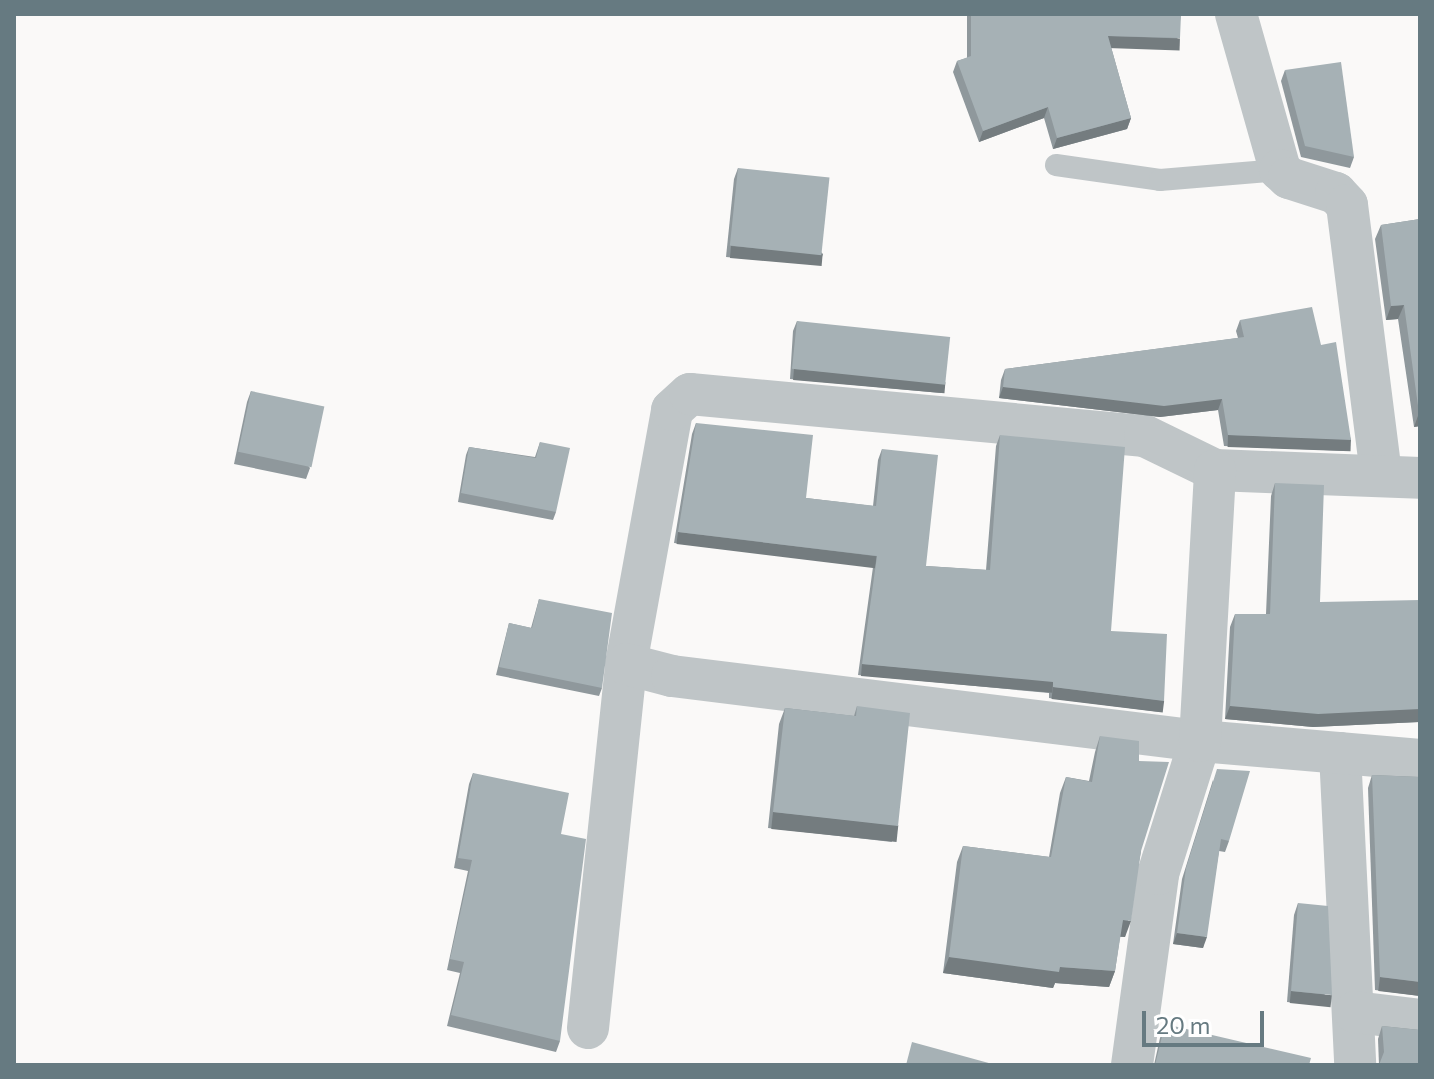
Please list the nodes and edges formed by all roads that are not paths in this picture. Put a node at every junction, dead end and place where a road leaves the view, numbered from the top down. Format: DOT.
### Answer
graph roads {
  1 [pos="1236,14"];
  2 [pos="1056,165"];
  3 [pos="1280,170"];
  4 [pos="1215,470"];
  5 [pos="1401,476"];
  6 [pos="626,664"];
  7 [pos="1200,741"];
  8 [pos="1340,753"];
  9 [pos="1420,760"];
  10 [pos="1355,1012"];
  11 [pos="1420,1020"];
  12 [pos="588,1028"];
  13 [pos="1132,1065"];
  14 [pos="1355,1065"];
  1 -- 3 [label="street"];
  2 -- 3 [label="lane"];
  3 -- 5 [label="street"];
  4 -- 5 [label="street"];
  4 -- 6 [label="street"];
  4 -- 7 [label="street"];
  6 -- 7 [label="street"];
  6 -- 12 [label="street"];
  7 -- 8 [label="street"];
  7 -- 13 [label="street"];
  8 -- 9 [label="street"];
  8 -- 10 [label="street"];
  10 -- 11 [label="street"];
  10 -- 14 [label="street"];
}
